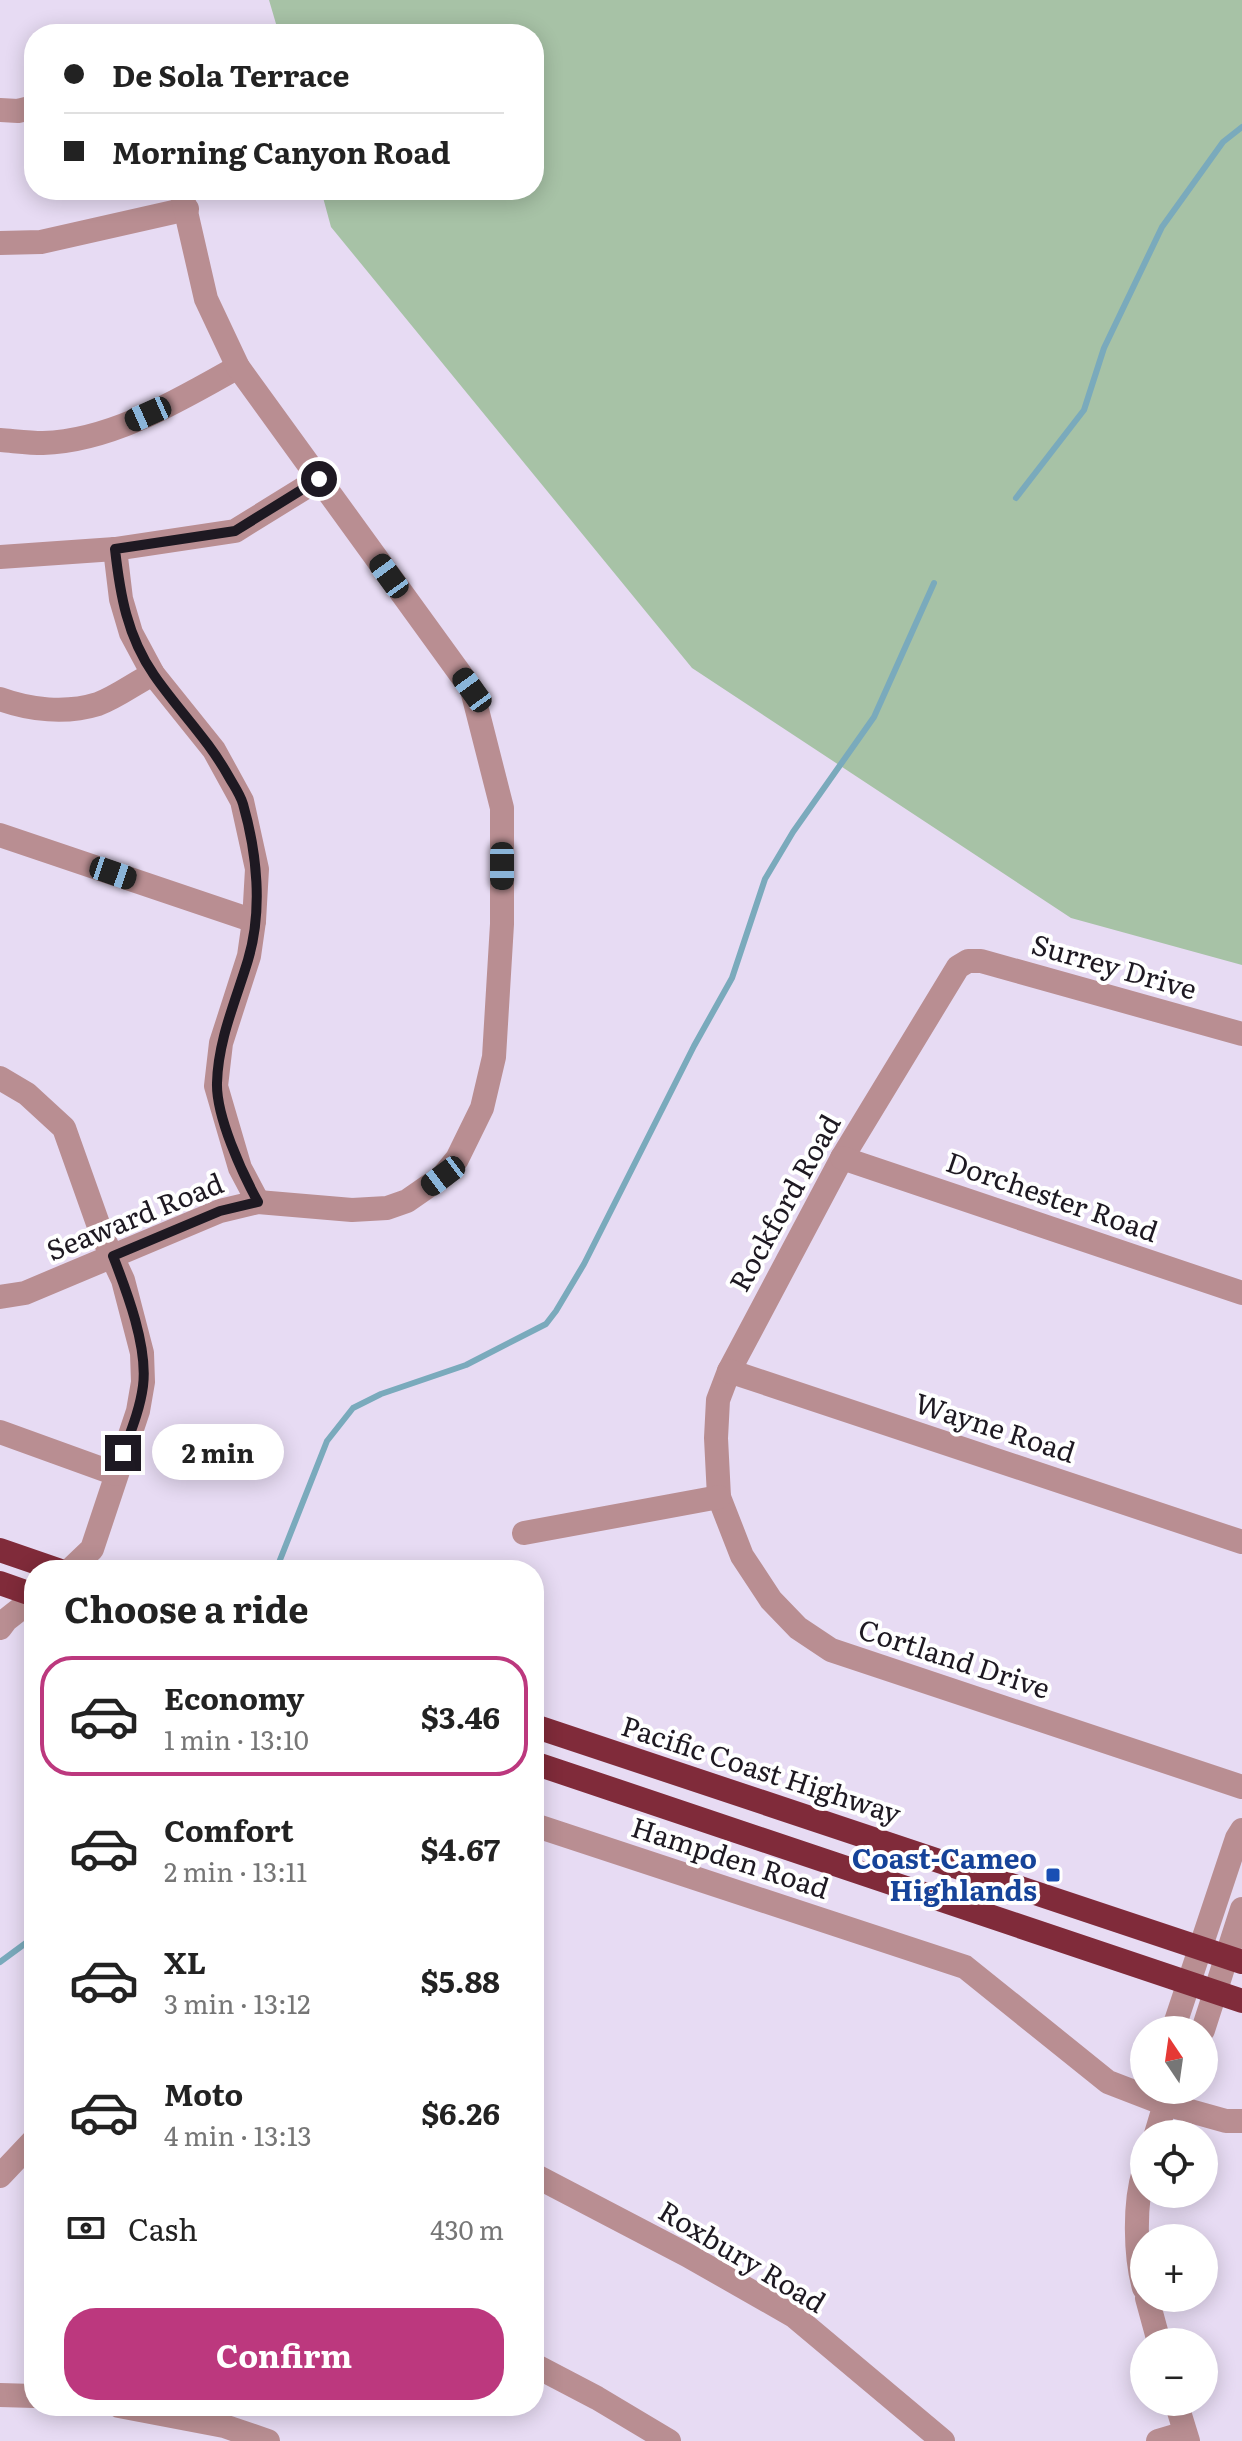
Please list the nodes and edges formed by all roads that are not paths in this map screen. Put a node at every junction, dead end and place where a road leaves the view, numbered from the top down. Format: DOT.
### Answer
graph roads {
  1 [pos="24,108"];
  2 [pos="0,110"];
  3 [pos="184,200"];
  4 [pos="0,243"];
  5 [pos="238,367"];
  6 [pos="0,440"];
  7 [pos="319,479"];
  8 [pos="115,549"];
  9 [pos="0,557"];
  10 [pos="153,674"];
  11 [pos="0,699"];
  12 [pos="0,835"];
  13 [pos="254,921"];
  14 [pos="968,961"];
  15 [pos="1242,1034"];
  16 [pos="0,1078"];
  17 [pos="842,1158"];
  18 [pos="258,1202"];
  19 [pos="113,1256"];
  20 [pos="1242,1293"];
  21 [pos="0,1297"];
  22 [pos="729,1371"];
  23 [pos="0,1432"];
  24 [pos="116,1474"];
  25 [pos="719,1497"];
  26 [pos="524,1533"];
  27 [pos="1242,1542"];
  28 [pos="0,1550"];
  29 [pos="29,1560"];
  30 [pos="80,1560"];
  31 [pos="0,1583"];
  32 [pos="24,1592"];
  33 [pos="24,1605"];
  34 [pos="0,1628"];
  35 [pos="544,1729"];
  36 [pos="544,1766"];
  37 [pos="1242,1787"];
  38 [pos="544,1828"];
  39 [pos="1242,1830"];
  40 [pos="1242,1909"];
  41 [pos="1200,1948"];
  42 [pos="1234,1959"];
  43 [pos="1188,1983"];
  44 [pos="1215,1992"];
  45 [pos="1242,2001"];
  46 [pos="1177,2016"];
  47 [pos="1207,2016"];
  48 [pos="1130,2087"];
  49 [pos="1189,2104"];
  50 [pos="1242,2121"];
  51 [pos="24,2151"];
  52 [pos="0,2176"];
  53 [pos="544,2180"];
  54 [pos="544,2370"];
  55 [pos="0,2395"];
  56 [pos="24,2396"];
  57 [pos="172,2416"];
  58 [pos="1180,2416"];
  59 [pos="1186,2437"];
  60 [pos="268,2441"];
  61 [pos="669,2441"];
  62 [pos="943,2441"];
  63 [pos="1158,2441"];
  1 -- 2 [label="street"];
  3 -- 4 [label="street"];
  3 -- 5 [label="street, Seaward Road"];
  5 -- 6 [label="street"];
  5 -- 7 [label="street, Seaward Road"];
  7 -- 8 [label="street"];
  7 -- 18 [label="street, Seaward Road"];
  8 -- 9 [label="street"];
  8 -- 10 [label="street"];
  10 -- 11 [label="street"];
  10 -- 13 [label="street"];
  12 -- 13 [label="street"];
  13 -- 18 [label="street"];
  14 -- 15 [label="street, Surrey Drive"];
  14 -- 17 [label="street, Rockford Road"];
  16 -- 19 [label="street"];
  17 -- 20 [label="street, Dorchester Road"];
  17 -- 22 [label="street, Rockford Road"];
  18 -- 19 [label="street, Seaward Road"];
  19 -- 21 [label="street, Seaward Road"];
  19 -- 24 [label="street"];
  22 -- 25 [label="street, Rockford Road"];
  22 -- 27 [label="street, Wayne Road"];
  23 -- 24 [label="street"];
  24 -- 30 [label="street"];
  25 -- 26 [label="street"];
  25 -- 37 [label="street, Cortland Drive"];
  28 -- 29 [label="highway"];
  31 -- 32 [label="highway"];
  33 -- 34 [label="street"];
  35 -- 41 [label="highway, Pacific Coast Highway"];
  36 -- 43 [label="highway"];
  38 -- 48 [label="street, Hampden Road"];
  39 -- 41 [label="street"];
  40 -- 42 [label="street"];
  41 -- 42 [label="highway, Pacific Coast Highway"];
  41 -- 43 [label="street"];
  42 -- 44 [label="street"];
  43 -- 44 [label="highway"];
  43 -- 46 [label="street"];
  44 -- 45 [label="highway"];
  44 -- 47 [label="street"];
  49 -- 50 [label="street, Hampden Road"];
  51 -- 52 [label="street"];
  53 -- 62 [label="street, Roxbury Road"];
  54 -- 61 [label="street"];
  55 -- 56 [label="street"];
  57 -- 60 [label="street"];
  58 -- 59 [label="street"];
  59 -- 63 [label="street"];
}
